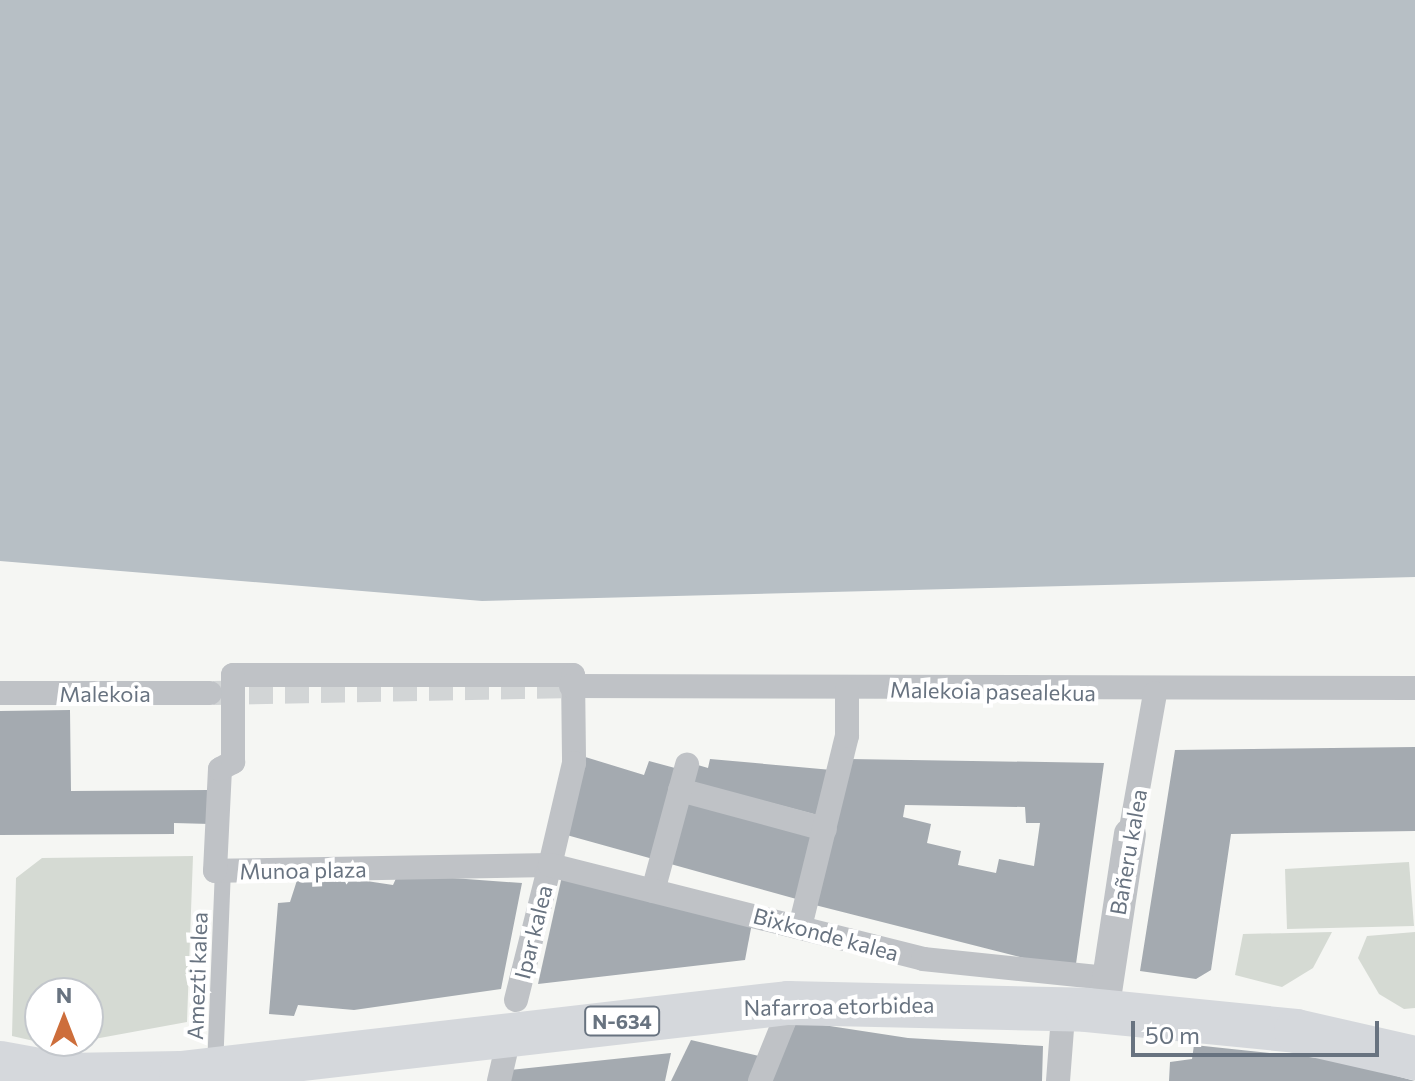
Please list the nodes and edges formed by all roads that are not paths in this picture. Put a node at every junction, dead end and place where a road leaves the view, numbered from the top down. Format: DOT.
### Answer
graph roads {
  1 [pos="571,686"];
  2 [pos="1415,688"];
  3 [pos="847,689"];
  4 [pos="0,693"];
  5 [pos="210,693"];
  6 [pos="1155,693"];
  7 [pos="687,765"];
  8 [pos="680,790"];
  9 [pos="825,829"];
  10 [pos="1130,834"];
  11 [pos="550,865"];
  12 [pos="223,872"];
  13 [pos="653,891"];
  14 [pos="800,927"];
  15 [pos="1105,995"];
  16 [pos="516,1000"];
  17 [pos="785,1019"];
  18 [pos="1062,1029"];
  19 [pos="505,1055"];
  20 [pos="1415,1058"];
  21 [pos="0,1063"];
  22 [pos="205,1077"];
  23 [pos="499,1081"];
  24 [pos="760,1081"];
  25 [pos="1058,1081"];
  1 -- 3 [label="street, Malekoia pasealekua"];
  1 -- 11 [label="street"];
  1 -- 11 [label="street, Munoa plaza"];
  2 -- 6 [label="street, Malekoia pasealekua"];
  3 -- 6 [label="street, Malekoia pasealekua"];
  3 -- 9 [label="street"];
  4 -- 5 [label="street, Malekoia"];
  6 -- 10 [label="street, Bañeru kalea"];
  7 -- 8 [label="street"];
  8 -- 9 [label="street"];
  8 -- 13 [label="street"];
  9 -- 14 [label="street"];
  10 -- 15 [label="street, Bañeru kalea"];
  11 -- 13 [label="street, Bixkonde kalea"];
  11 -- 16 [label="street, Ipar kalea"];
  12 -- 22 [label="lane, Amezti kalea"];
  13 -- 14 [label="street, Bixkonde kalea"];
  14 -- 15 [label="street, Bixkonde kalea"];
  15 -- 20 [label="highway, Nafarroa etorbidea / N-634"];
  15 -- 22 [label="highway, Nafarroa etorbidea / N-634"];
  17 -- 24 [label="street"];
  18 -- 25 [label="street"];
  19 -- 23 [label="street"];
  21 -- 22 [label="highway, N-634"];
}
